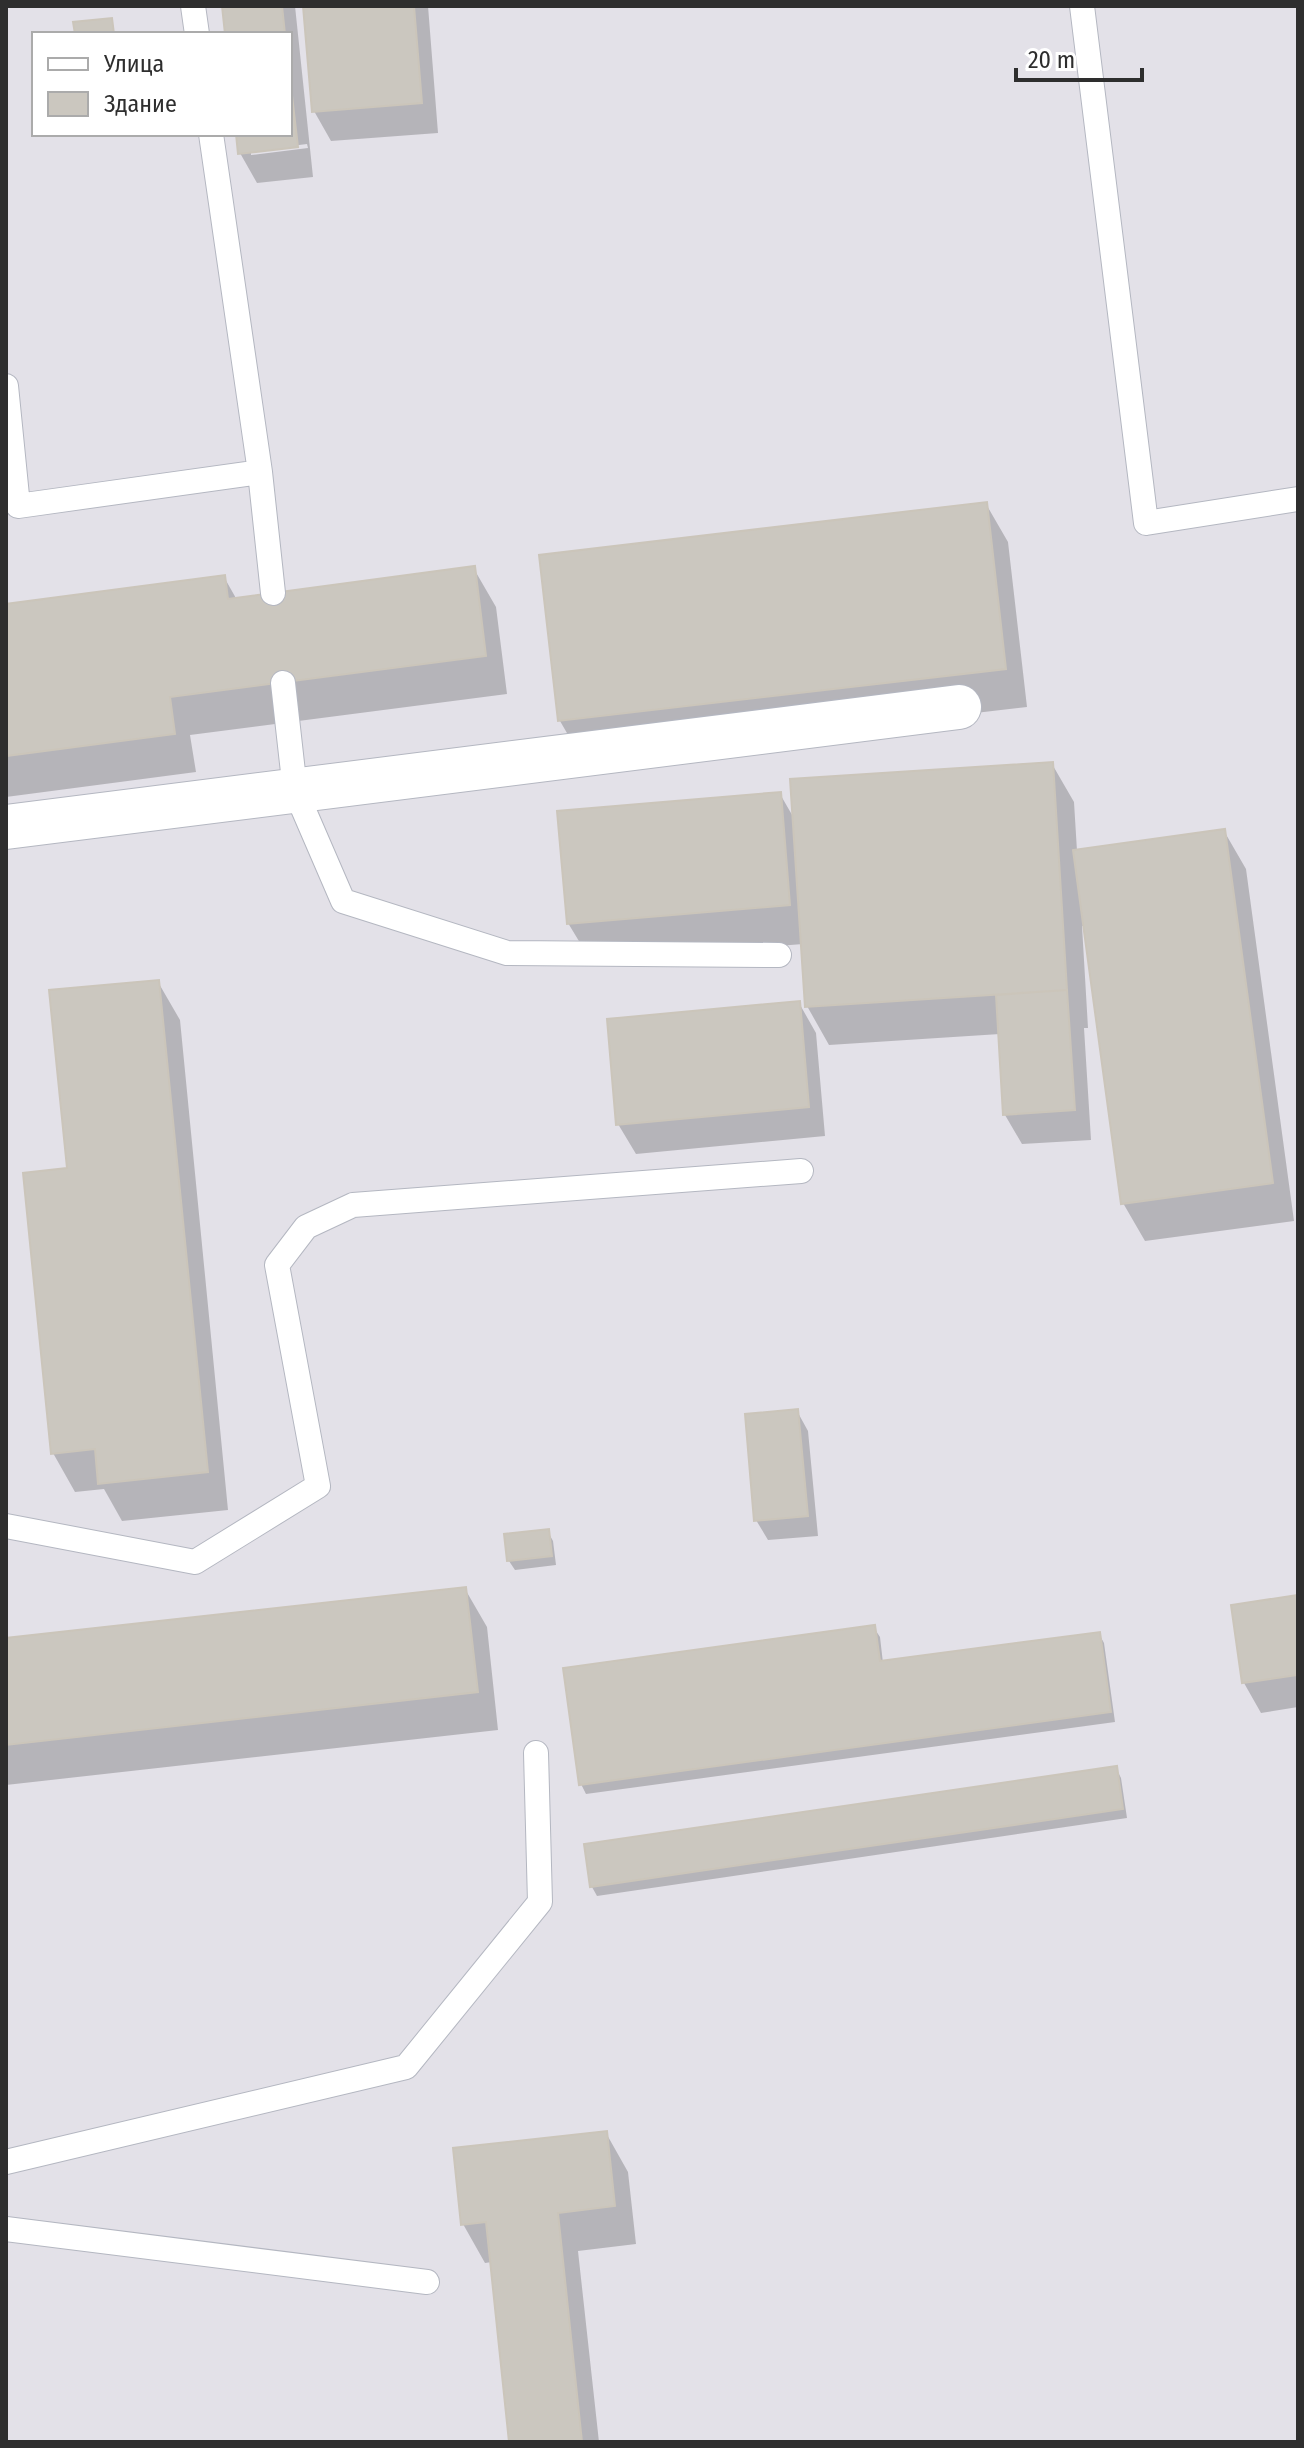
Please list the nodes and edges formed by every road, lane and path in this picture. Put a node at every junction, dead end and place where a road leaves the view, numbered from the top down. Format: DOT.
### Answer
graph roads {
  1 [pos="193,6"];
  2 [pos="1082,6"];
  3 [pos="197,32"];
  4 [pos="211,136"];
  5 [pos="6,386"];
  6 [pos="260,472"];
  7 [pos="1298,499"];
  8 [pos="12,506"];
  9 [pos="273,593"];
  10 [pos="283,683"];
  11 [pos="959,707"];
  12 [pos="295,790"];
  13 [pos="6,827"];
  14 [pos="779,955"];
  15 [pos="801,1171"];
  16 [pos="6,1526"];
  17 [pos="536,1753"];
  18 [pos="6,2162"];
  19 [pos="6,2229"];
  20 [pos="427,2282"];
  1 -- 3 [label="lane"];
  2 -- 7 [label="lane"];
  4 -- 6 [label="lane"];
  5 -- 8 [label="lane"];
  6 -- 8 [label="lane"];
  6 -- 9 [label="lane"];
  10 -- 12 [label="lane"];
  11 -- 12 [label="street"];
  12 -- 13 [label="street"];
  12 -- 14 [label="lane"];
  15 -- 16 [label="lane"];
  17 -- 18 [label="lane"];
  19 -- 20 [label="lane"];
}
